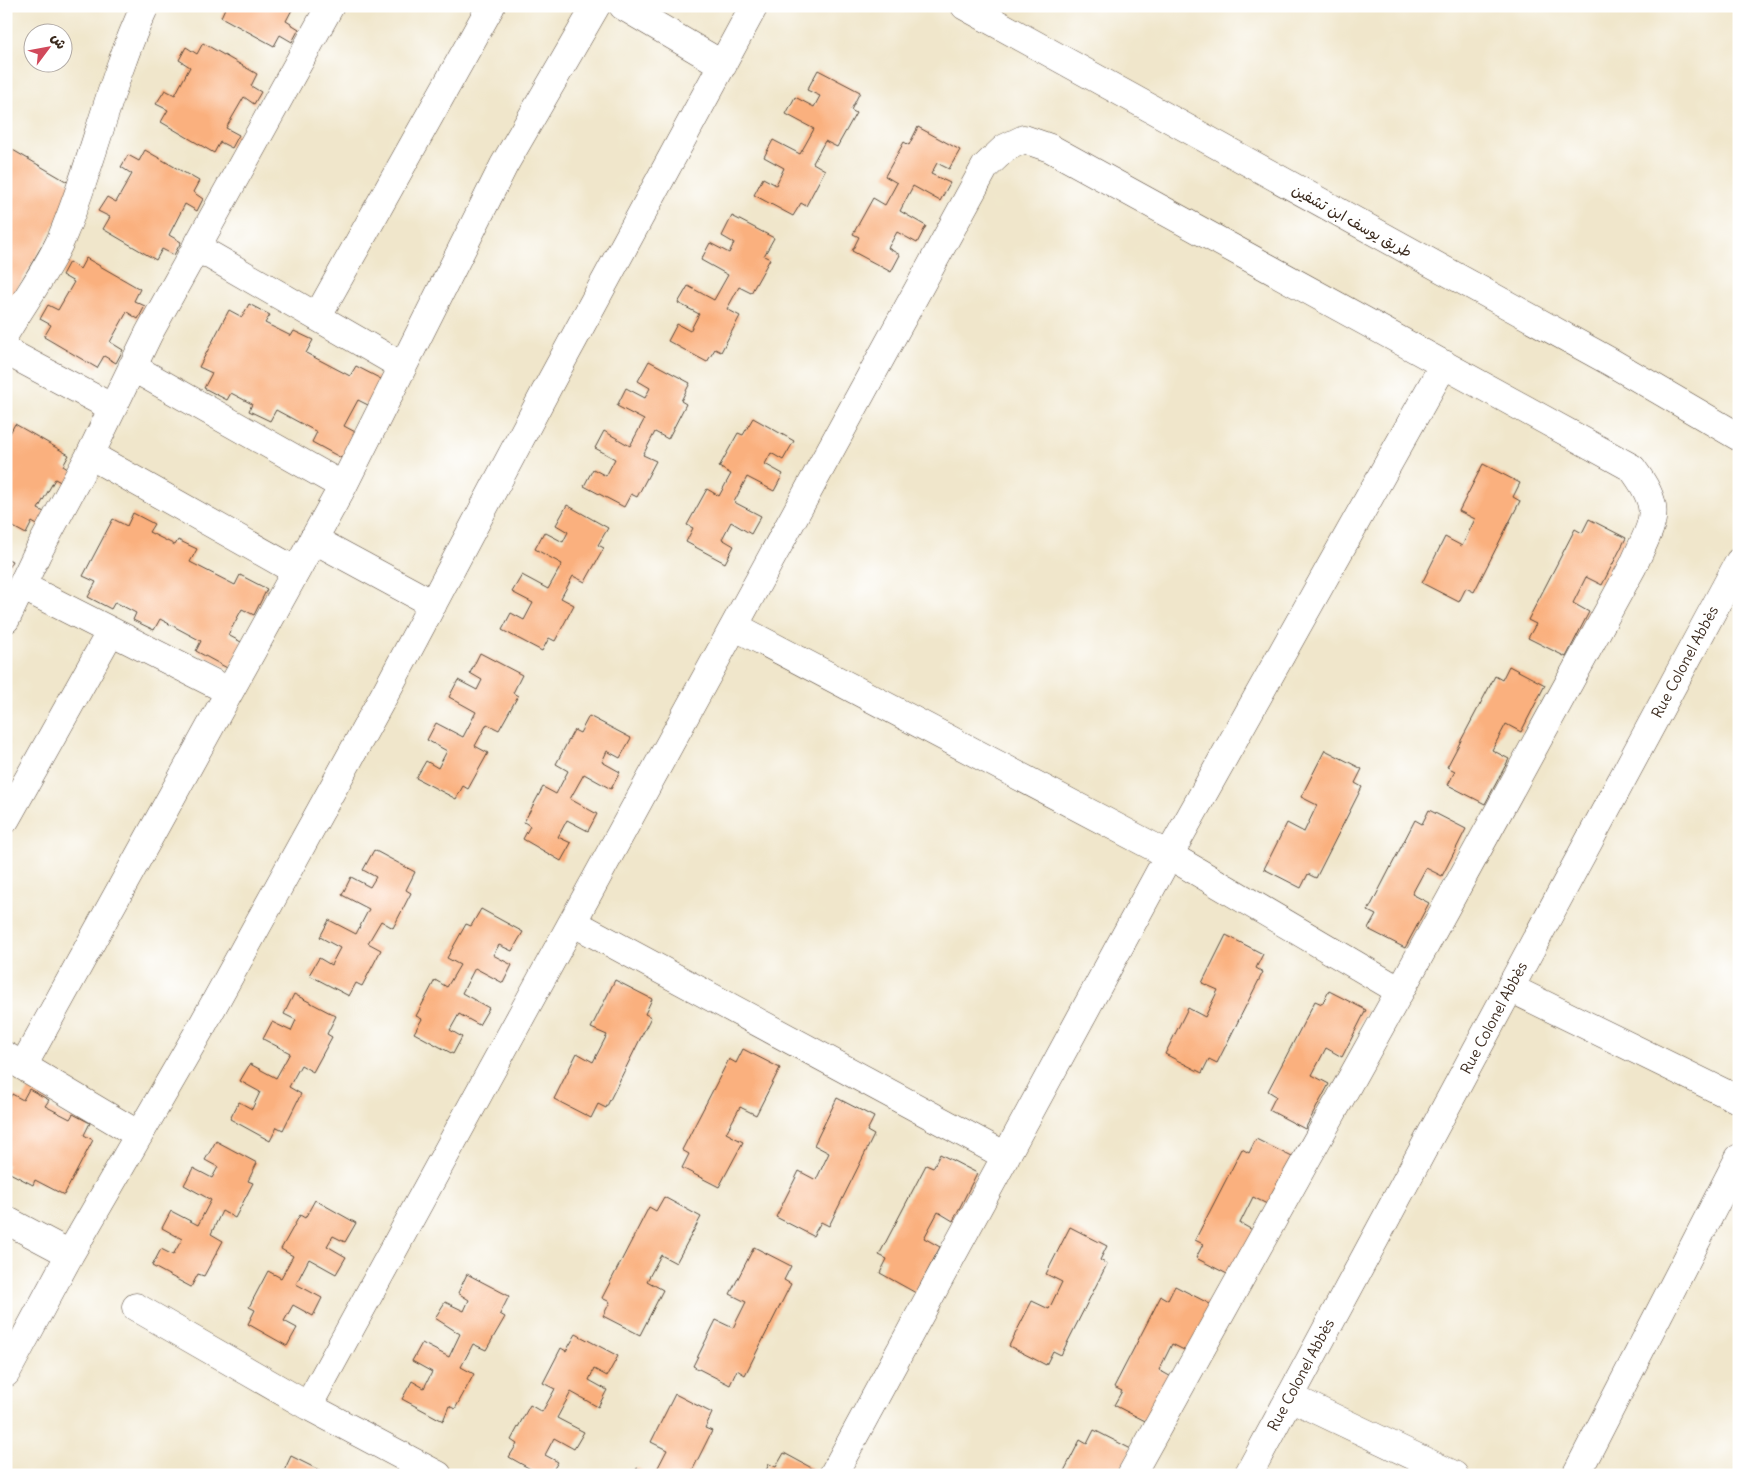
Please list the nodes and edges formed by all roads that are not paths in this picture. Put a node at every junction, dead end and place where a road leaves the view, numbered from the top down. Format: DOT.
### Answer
graph roads {
  1 [pos="145,6"];
  2 [pos="330,6"];
  3 [pos="491,6"];
  4 [pos="596,6"];
  5 [pos="623,6"];
  6 [pos="754,6"];
  7 [pos="965,6"];
  8 [pos="723,65"];
  9 [pos="196,247"];
  10 [pos="318,317"];
  11 [pos="6,332"];
  12 [pos="6,352"];
  13 [pos="1444,364"];
  14 [pos="132,366"];
  15 [pos="402,366"];
  16 [pos="113,408"];
  17 [pos="1739,437"];
  18 [pos="90,455"];
  19 [pos="343,486"];
  20 [pos="313,539"];
  21 [pos="1739,562"];
  22 [pos="296,571"];
  23 [pos="22,586"];
  24 [pos="433,604"];
  25 [pos="6,619"];
  26 [pos="736,627"];
  27 [pos="111,631"];
  28 [pos="229,692"];
  29 [pos="6,819"];
  30 [pos="1169,855"];
  31 [pos="574,923"];
  32 [pos="1510,988"];
  33 [pos="1400,991"];
  34 [pos="15,1061"];
  35 [pos="1739,1100"];
  36 [pos="139,1135"];
  37 [pos="1006,1156"];
  38 [pos="1739,1158"];
  39 [pos="6,1220"];
  40 [pos="70,1254"];
  41 [pos="136,1306"];
  42 [pos="6,1372"];
  43 [pos="1290,1397"];
  44 [pos="308,1406"];
  45 [pos="438,1475"];
  46 [pos="832,1475"];
  47 [pos="1130,1475"];
  48 [pos="1248,1475"];
  49 [pos="1454,1475"];
  50 [pos="1576,1475"];
  1 -- 11 [label="street"];
  2 -- 9 [label="street"];
  3 -- 10 [label="street"];
  4 -- 15 [label="street"];
  5 -- 8 [label="street"];
  6 -- 8 [label="street"];
  7 -- 17 [label="street, طريق يوسف ابن تشفين"];
  8 -- 24 [label="street"];
  9 -- 10 [label="street"];
  9 -- 14 [label="street"];
  10 -- 15 [label="street"];
  12 -- 16 [label="street"];
  13 -- 26 [label="street"];
  13 -- 30 [label="street"];
  13 -- 33 [label="street"];
  14 -- 16 [label="street"];
  14 -- 19 [label="street"];
  15 -- 19 [label="street"];
  16 -- 18 [label="street"];
  18 -- 22 [label="street"];
  18 -- 23 [label="street"];
  19 -- 20 [label="street"];
  20 -- 22 [label="street"];
  20 -- 24 [label="street"];
  21 -- 32 [label="street, Rue Colonel Abbès"];
  22 -- 28 [label="street"];
  23 -- 25 [label="street"];
  23 -- 27 [label="street"];
  24 -- 36 [label="street"];
  26 -- 30 [label="street"];
  26 -- 31 [label="street"];
  27 -- 28 [label="street"];
  27 -- 29 [label="street"];
  28 -- 34 [label="street"];
  30 -- 33 [label="street"];
  30 -- 37 [label="street"];
  31 -- 37 [label="street"];
  31 -- 44 [label="street"];
  32 -- 35 [label="street"];
  32 -- 43 [label="street, Rue Colonel Abbès"];
  33 -- 47 [label="street"];
  34 -- 36 [label="street"];
  36 -- 40 [label="street"];
  37 -- 46 [label="street"];
  38 -- 50 [label="street"];
  39 -- 40 [label="street"];
  40 -- 42 [label="street"];
  41 -- 44 [label="street"];
  43 -- 48 [label="street, Rue Colonel Abbès"];
  43 -- 49 [label="street"];
  44 -- 45 [label="street"];
}
